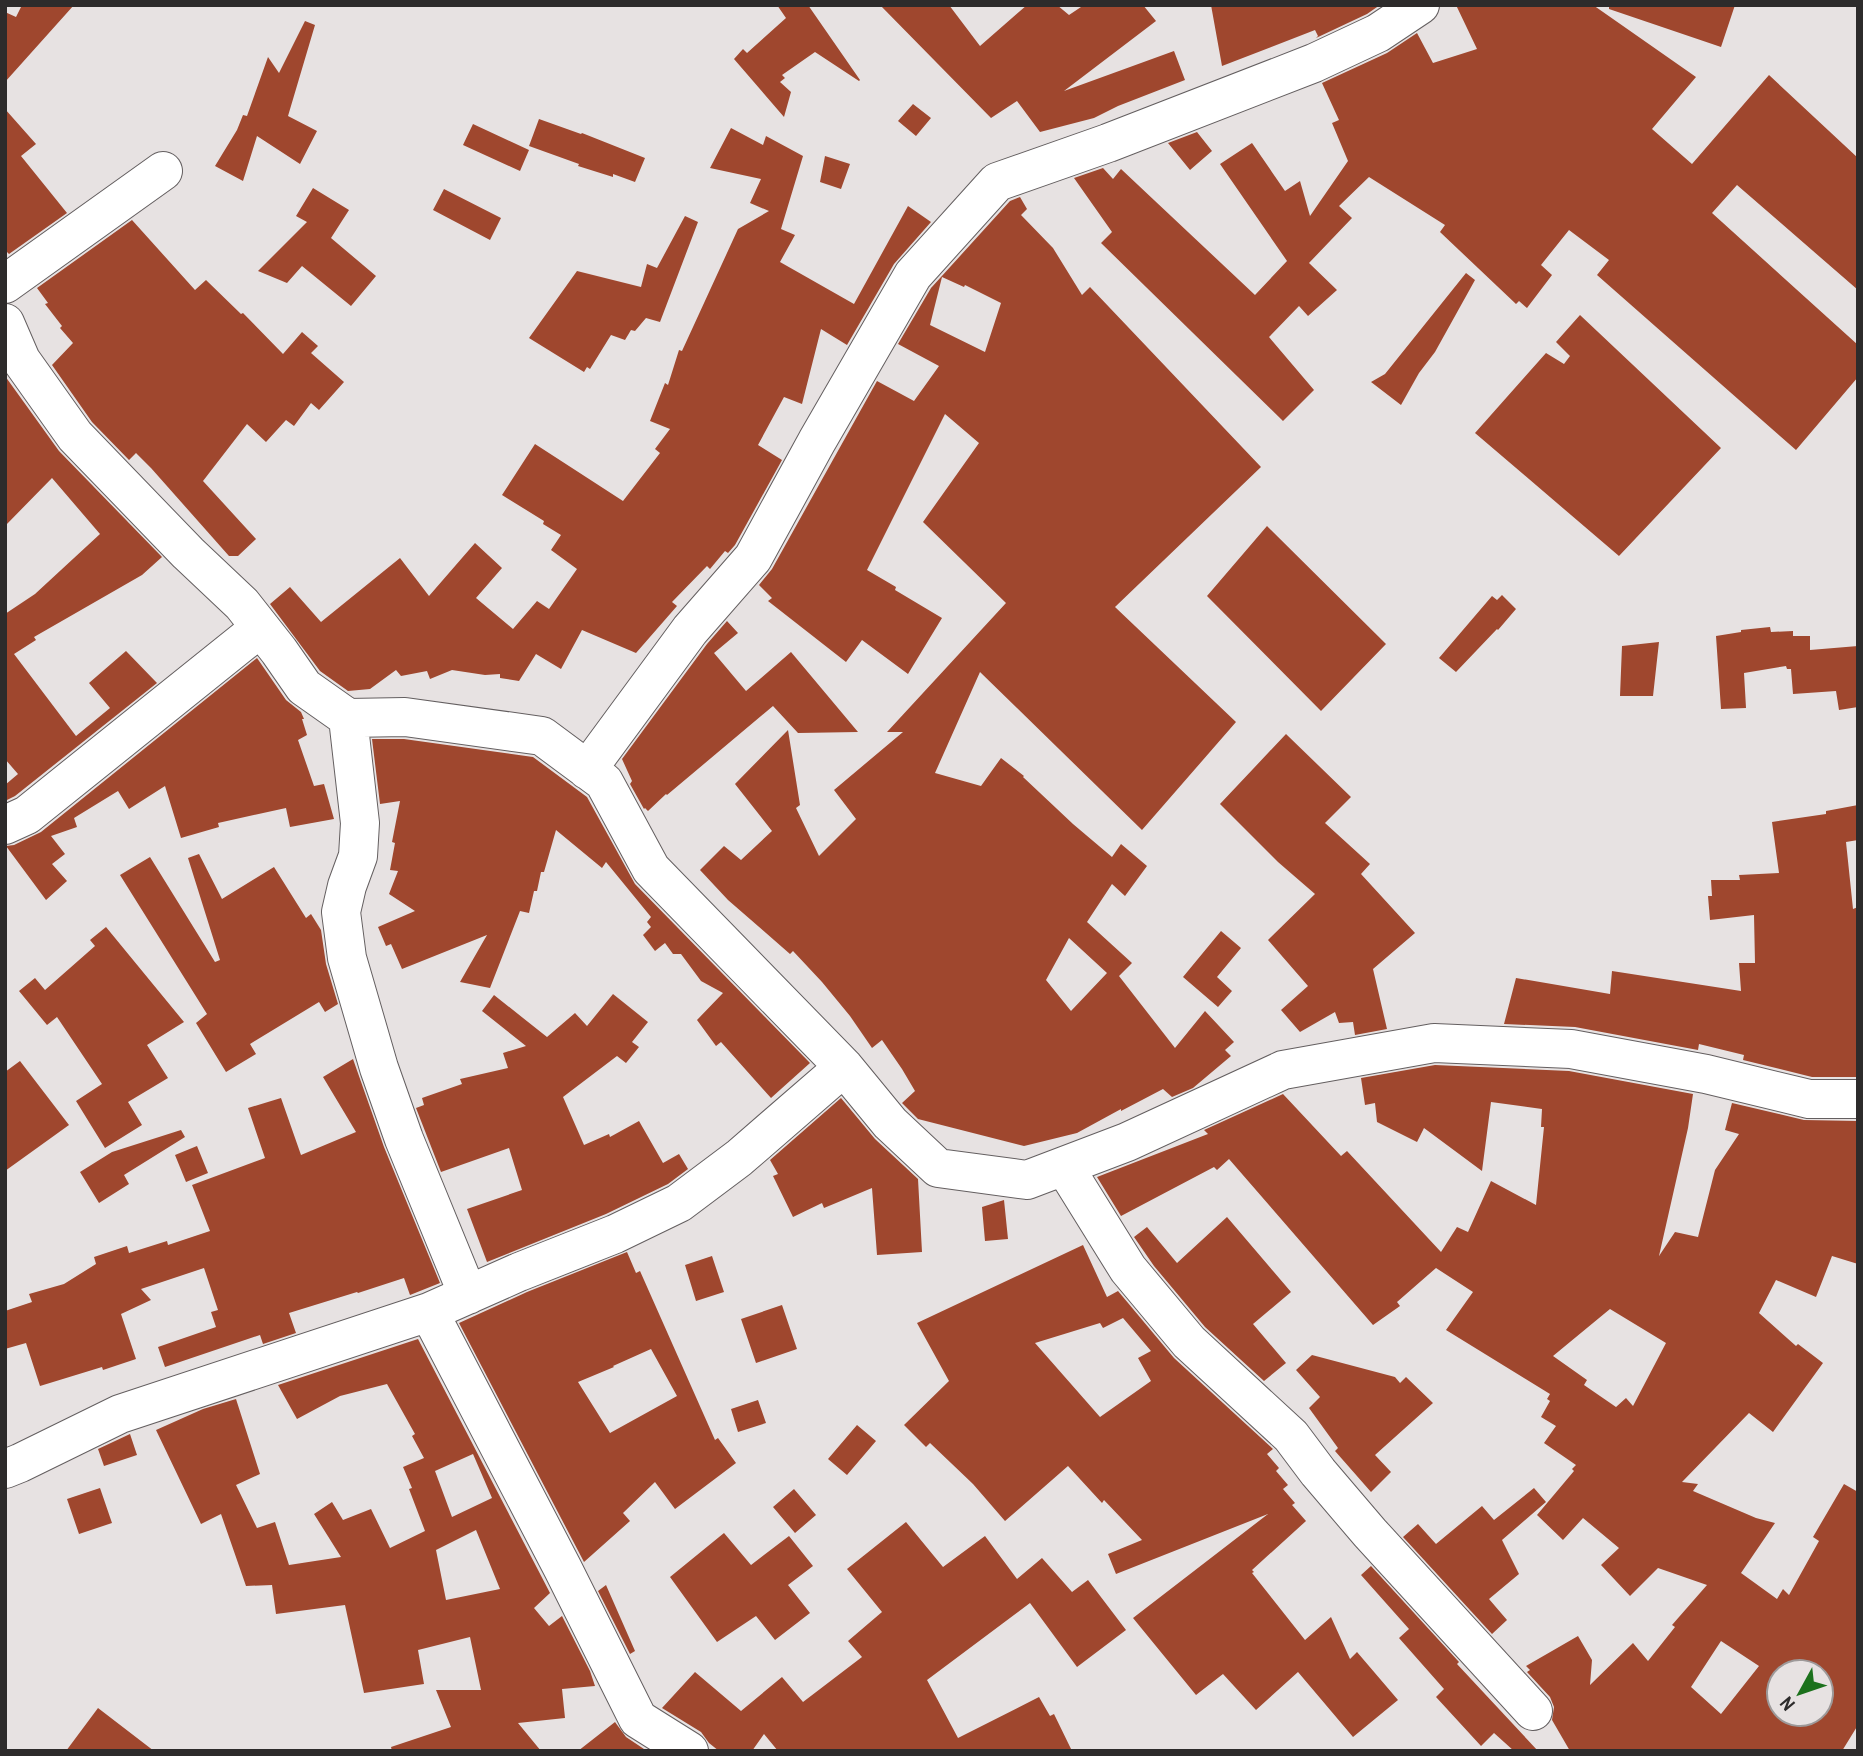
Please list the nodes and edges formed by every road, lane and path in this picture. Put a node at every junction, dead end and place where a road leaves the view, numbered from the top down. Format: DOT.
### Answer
graph roads {
  1 [pos="1420,5"];
  2 [pos="163,171"];
  3 [pos="5,284"];
  4 [pos="5,323"];
  5 [pos="260,628"];
  6 [pos="348,718"];
  7 [pos="587,770"];
  8 [pos="5,825"];
  9 [pos="844,1068"];
  10 [pos="1858,1099"];
  11 [pos="1064,1166"];
  12 [pos="468,1295"];
  13 [pos="429,1312"];
  14 [pos="5,1468"];
  15 [pos="1532,1711"];
  16 [pos="689,1751"];
  1 -- 7 [label="street"];
  2 -- 3 [label="street"];
  4 -- 5 [label="street"];
  5 -- 6 [label="street"];
  5 -- 8 [label="street"];
  6 -- 7 [label="street"];
  6 -- 12 [label="street"];
  7 -- 9 [label="street"];
  9 -- 11 [label="street"];
  9 -- 12 [label="street"];
  10 -- 11 [label="street"];
  11 -- 15 [label="street"];
  12 -- 13 [label="street"];
  13 -- 14 [label="street"];
  13 -- 16 [label="street"];
}
